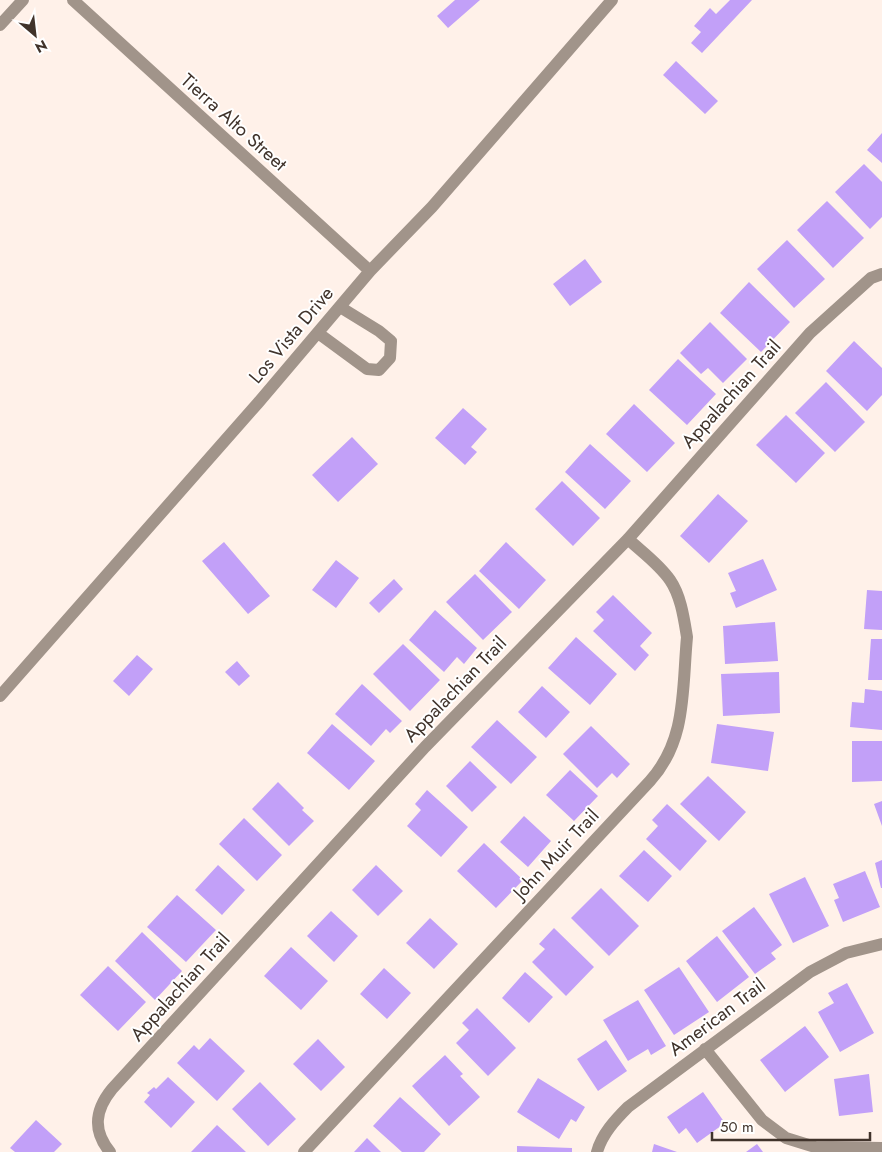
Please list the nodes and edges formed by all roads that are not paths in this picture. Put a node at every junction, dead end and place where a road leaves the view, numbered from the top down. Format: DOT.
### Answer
graph roads {
  1 [pos="23,0"];
  2 [pos="73,0"];
  3 [pos="612,0"];
  4 [pos="0,24"];
  5 [pos="370,271"];
  6 [pos="882,274"];
  7 [pos="340,307"];
  8 [pos="318,333"];
  9 [pos="628,539"];
  10 [pos="0,696"];
  11 [pos="882,944"];
  12 [pos="705,1049"];
  13 [pos="882,1148"];
  14 [pos="110,1152"];
  15 [pos="304,1152"];
  16 [pos="598,1152"];
  1 -- 4 [label="street"];
  2 -- 5 [label="street, Tierra Alto Street"];
  3 -- 5 [label="street, Los Vista Drive"];
  5 -- 7 [label="street, Los Vista Drive"];
  6 -- 9 [label="street, Appalachian Trail"];
  7 -- 8 [label="street, Los Vista Drive"];
  7 -- 8 [label="street"];
  8 -- 10 [label="street, Los Vista Drive"];
  9 -- 14 [label="street, Appalachian Trail"];
  9 -- 15 [label="street, John Muir Trail"];
  11 -- 12 [label="street, American Trail"];
  12 -- 13 [label="street"];
  12 -- 16 [label="street, American Trail"];
}
